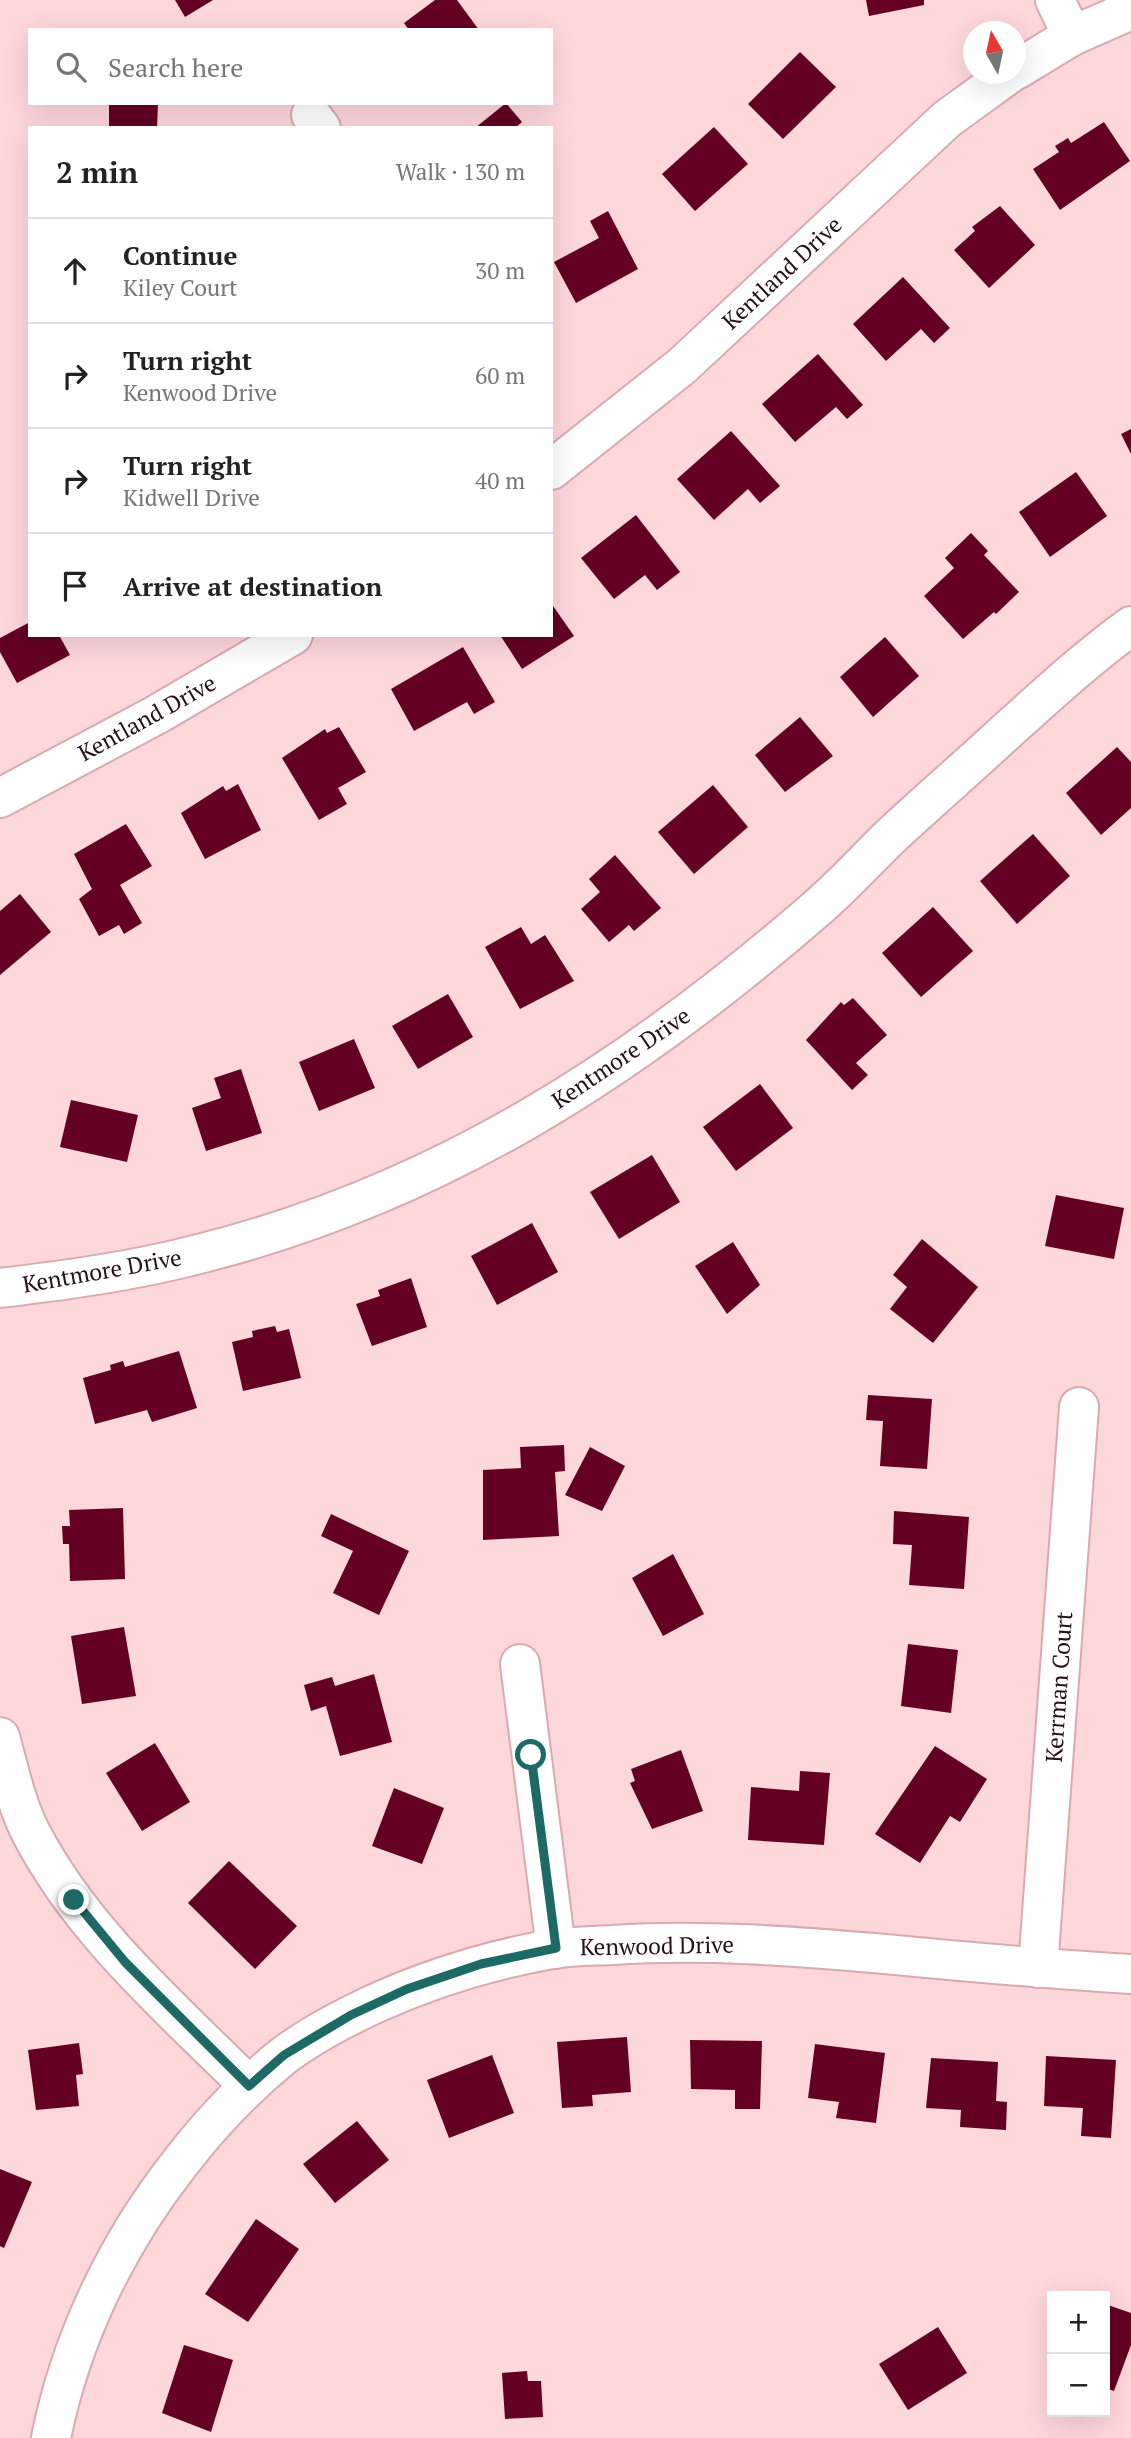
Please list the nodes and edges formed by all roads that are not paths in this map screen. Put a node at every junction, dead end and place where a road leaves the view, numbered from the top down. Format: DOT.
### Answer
graph roads {
  1 [pos="1055,0"];
  2 [pos="1131,10"];
  3 [pos="1072,36"];
  4 [pos="1026,64"];
  5 [pos="995,84"];
  6 [pos="558,452"];
  7 [pos="1131,626"];
  8 [pos="290,637"];
  9 [pos="0,798"];
  10 [pos="0,1288"];
  11 [pos="1079,1407"];
  12 [pos="520,1664"];
  13 [pos="0,1737"];
  14 [pos="556,1948"];
  15 [pos="1038,1968"];
  16 [pos="1131,1974"];
  17 [pos="249,2086"];
  18 [pos="51,2438"];
  1 -- 3 [label="street"];
  2 -- 3 [label="street"];
  3 -- 4 [label="street"];
  5 -- 6 [label="street, Kentland Drive"];
  7 -- 10 [label="street, Kentmore Drive"];
  8 -- 9 [label="street, Kentland Drive"];
  11 -- 15 [label="street, Kerrman Court"];
  12 -- 14 [label="street"];
  13 -- 17 [label="street"];
  14 -- 15 [label="street, Kenwood Drive"];
  14 -- 17 [label="street, Kenwood Drive"];
  15 -- 16 [label="street, Kenwood Drive"];
  17 -- 18 [label="street, Kenwood Drive"];
}
